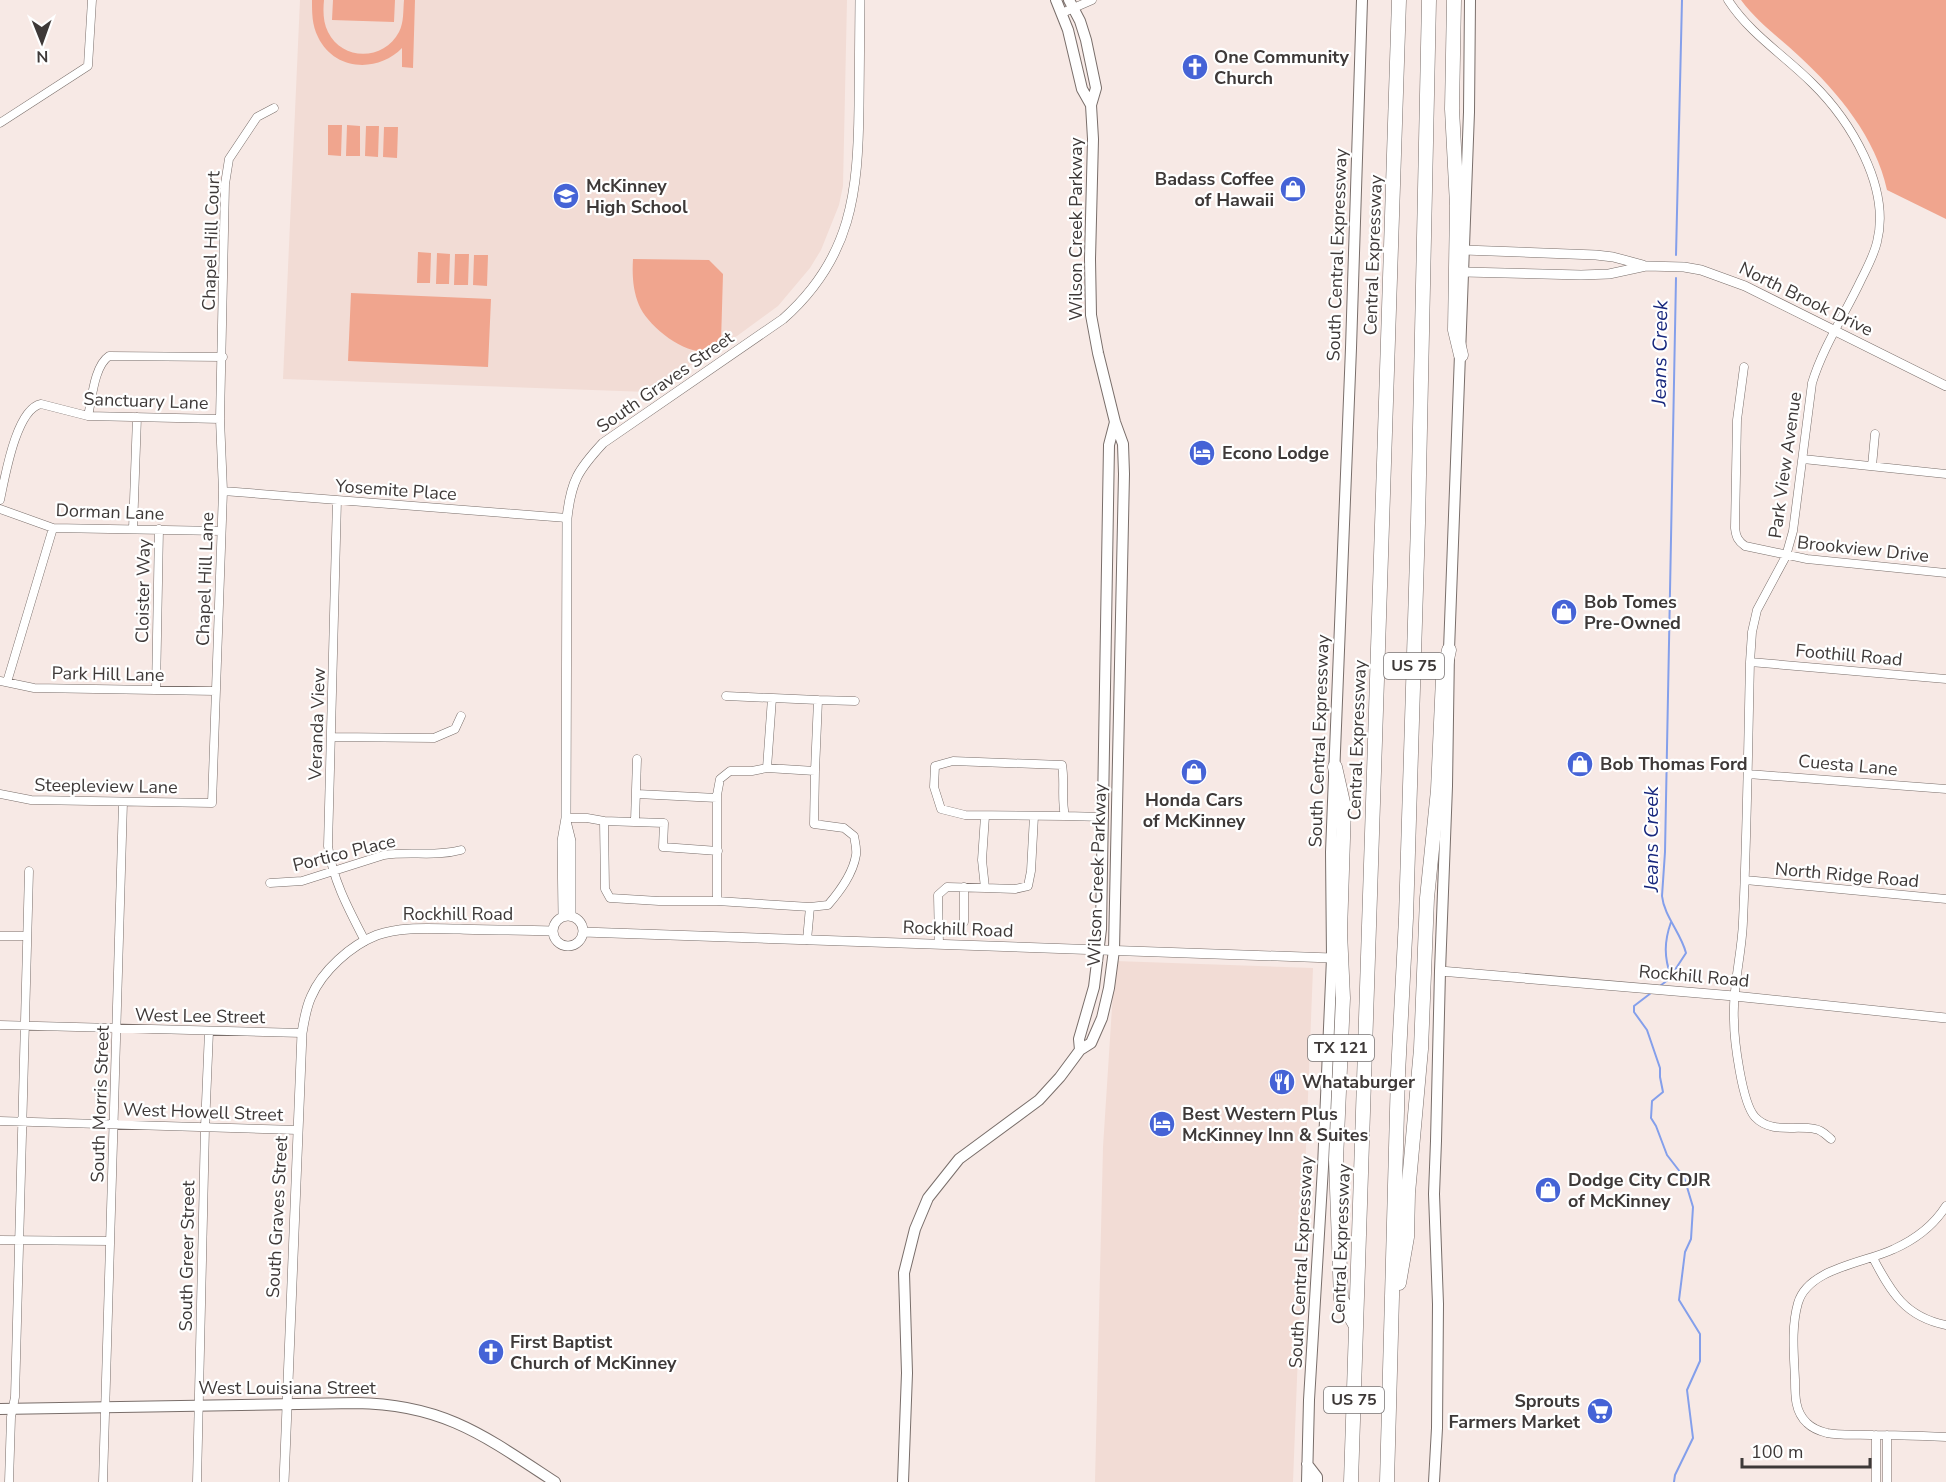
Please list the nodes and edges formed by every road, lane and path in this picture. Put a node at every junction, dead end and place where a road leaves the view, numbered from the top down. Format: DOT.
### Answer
graph roads {
  1 [pos="92,0"];
  2 [pos="860,0"];
  3 [pos="1056,0"];
  4 [pos="1092,0"];
  5 [pos="1362,0"];
  6 [pos="1399,0"];
  7 [pos="1429,0"];
  8 [pos="1454,0"];
  9 [pos="1470,0"];
  10 [pos="1728,0"];
  11 [pos="1071,4"];
  12 [pos="1062,13"];
  13 [pos="1091,105"];
  14 [pos="274,108"];
  15 [pos="0,123"];
  16 [pos="1464,250"];
  17 [pos="1556,254"];
  18 [pos="1646,266"];
  19 [pos="1464,272"];
  20 [pos="1556,275"];
  21 [pos="1835,331"];
  22 [pos="1461,356"];
  23 [pos="223,357"];
  24 [pos="1743,367"];
  25 [pos="1946,386"];
  26 [pos="88,416"];
  27 [pos="137,417"];
  28 [pos="220,419"];
  29 [pos="1115,422"];
  30 [pos="1875,434"];
  31 [pos="1803,459"];
  32 [pos="1872,466"];
  33 [pos="1946,474"];
  34 [pos="224,491"];
  35 [pos="0,500"];
  36 [pos="337,500"];
  37 [pos="0,509"];
  38 [pos="567,518"];
  39 [pos="53,528"];
  40 [pos="133,529"];
  41 [pos="159,529"];
  42 [pos="221,531"];
  43 [pos="1786,556"];
  44 [pos="1946,573"];
  45 [pos="1449,650"];
  46 [pos="1750,663"];
  47 [pos="1946,679"];
  48 [pos="4,682"];
  49 [pos="156,690"];
  50 [pos="216,691"];
  51 [pos="726,696"];
  52 [pos="772,698"];
  53 [pos="818,700"];
  54 [pos="855,701"];
  55 [pos="460,716"];
  56 [pos="332,737"];
  57 [pos="637,759"];
  58 [pos="1335,767"];
  59 [pos="767,768"];
  60 [pos="815,771"];
  61 [pos="1748,774"];
  62 [pos="1946,789"];
  63 [pos="0,794"];
  64 [pos="637,794"];
  65 [pos="717,798"];
  66 [pos="123,802"];
  67 [pos="212,803"];
  68 [pos="985,816"];
  69 [pos="1034,816"];
  70 [pos="1065,816"];
  71 [pos="1104,817"];
  72 [pos="566,819"];
  73 [pos="604,821"];
  74 [pos="635,821"];
  75 [pos="461,850"];
  76 [pos="718,851"];
  77 [pos="333,870"];
  78 [pos="29,872"];
  79 [pos="1744,880"];
  80 [pos="270,883"];
  81 [pos="964,887"];
  82 [pos="984,888"];
  83 [pos="1946,899"];
  84 [pos="717,901"];
  85 [pos="810,907"];
  86 [pos="567,916"];
  87 [pos="964,922"];
  88 [pos="552,931"];
  89 [pos="583,932"];
  90 [pos="0,936"];
  91 [pos="27,936"];
  92 [pos="365,940"];
  93 [pos="807,940"];
  94 [pos="939,945"];
  95 [pos="1100,950"];
  96 [pos="1114,950"];
  97 [pos="1332,958"];
  98 [pos="1440,970"];
  99 [pos="1734,996"];
  100 [pos="1946,1018"];
  101 [pos="0,1025"];
  102 [pos="25,1026"];
  103 [pos="117,1029"];
  104 [pos="209,1031"];
  105 [pos="302,1033"];
  106 [pos="1080,1050"];
  107 [pos="0,1122"];
  108 [pos="23,1123"];
  109 [pos="114,1125"];
  110 [pos="205,1126"];
  111 [pos="298,1130"];
  112 [pos="1831,1138"];
  113 [pos="1946,1206"];
  114 [pos="0,1240"];
  115 [pos="19,1240"];
  116 [pos="110,1241"];
  117 [pos="1873,1258"];
  118 [pos="1946,1325"];
  119 [pos="1356,1326"];
  120 [pos="1391,1332"];
  121 [pos="286,1404"];
  122 [pos="198,1405"];
  123 [pos="105,1407"];
  124 [pos="0,1409"];
  125 [pos="12,1409"];
  126 [pos="1876,1435"];
  127 [pos="1887,1435"];
  128 [pos="1946,1437"];
  129 [pos="1307,1464"];
  130 [pos="534,1468"];
  131 [pos="1352,1478"];
  132 [pos="1388,1479"];
  133 [pos="9,1482"];
  134 [pos="103,1482"];
  135 [pos="197,1482"];
  136 [pos="284,1482"];
  137 [pos="535,1482"];
  138 [pos="555,1482"];
  139 [pos="903,1482"];
  140 [pos="1307,1482"];
  141 [pos="1317,1482"];
  142 [pos="1434,1482"];
  143 [pos="1876,1482"];
  144 [pos="1887,1482"];
  1 -- 15 [label="street"];
  2 -- 38 [label="street, South Graves Street"];
  3 -- 12 [label="main road, Wilson Creek Parkway"];
  4 -- 11 [label="street"];
  5 -- 58 [label="main road, South Central Expressway / TX 121"];
  6 -- 119 [label="highway, Central Expressway / US 75"];
  7 -- 120 [label="highway, US 75"];
  8 -- 22 [label="highway"];
  9 -- 16 [label="main road"];
  10 -- 21 [label="street, Park View Avenue"];
  11 -- 12 [label="street"];
  11 -- 13 [label="main road, Wilson Creek Parkway"];
  12 -- 13 [label="main road, Wilson Creek Parkway"];
  13 -- 29 [label="main road, Wilson Creek Parkway"];
  14 -- 23 [label="street, Chapel Hill Court"];
  16 -- 17 [label="street, North Brook Drive"];
  16 -- 19 [label="main road"];
  17 -- 18 [label="street, North Brook Drive"];
  17 -- 20 [label="street"];
  18 -- 20 [label="street, North Brook Drive"];
  18 -- 21 [label="street, North Brook Drive"];
  19 -- 20 [label="street, North Brook Drive"];
  19 -- 22 [label="main road"];
  21 -- 25 [label="street, North Brook Drive"];
  21 -- 31 [label="street, Park View Avenue"];
  22 -- 45 [label="main road"];
  23 -- 26 [label="street"];
  23 -- 28 [label="street, Chapel Hill Lane"];
  24 -- 43 [label="street, Brookview Drive"];
  26 -- 27 [label="street, Sanctuary Lane"];
  26 -- 35 [label="street, Sanctuary Lane"];
  27 -- 28 [label="street, Sanctuary Lane"];
  27 -- 40 [label="street"];
  28 -- 34 [label="street, Chapel Hill Lane"];
  29 -- 71 [label="main road, Wilson Creek Parkway"];
  29 -- 96 [label="main road, Wilson Creek Parkway"];
  30 -- 32 [label="street"];
  31 -- 32 [label="street"];
  31 -- 43 [label="street, Park View Avenue"];
  32 -- 33 [label="street"];
  34 -- 36 [label="street, Yosemite Place"];
  34 -- 42 [label="street, Chapel Hill Lane"];
  36 -- 38 [label="street, Yosemite Place"];
  36 -- 56 [label="street, Veranda View"];
  37 -- 39 [label="street, Dorman Lane"];
  38 -- 72 [label="street, South Graves Street"];
  39 -- 40 [label="street, Dorman Lane"];
  39 -- 48 [label="street"];
  40 -- 41 [label="street, Dorman Lane"];
  41 -- 42 [label="street, Dorman Lane"];
  41 -- 49 [label="street, Cloister Way"];
  42 -- 50 [label="street, Chapel Hill Lane"];
  43 -- 44 [label="street, Brookview Drive"];
  43 -- 46 [label="street, Park View Avenue"];
  45 -- 98 [label="main road"];
  45 -- 120 [label="highway"];
  46 -- 47 [label="street, Foothill Road"];
  46 -- 61 [label="street, Park View Avenue"];
  48 -- 49 [label="street, Park Hill Lane"];
  49 -- 50 [label="street, Park Hill Lane"];
  50 -- 67 [label="street, Chapel Hill Lane"];
  51 -- 52 [label="street"];
  52 -- 53 [label="street"];
  52 -- 59 [label="street"];
  53 -- 54 [label="street"];
  53 -- 60 [label="street"];
  55 -- 56 [label="street"];
  56 -- 77 [label="street, Veranda View"];
  57 -- 64 [label="street"];
  58 -- 97 [label="main road, South Central Expressway"];
  58 -- 119 [label="highway, TX 121"];
  59 -- 60 [label="street"];
  59 -- 65 [label="street"];
  60 -- 85 [label="street"];
  61 -- 62 [label="street, Cuesta Lane"];
  61 -- 79 [label="street, Park View Avenue"];
  63 -- 66 [label="street, Steepleview Lane"];
  64 -- 65 [label="street"];
  64 -- 74 [label="street"];
  65 -- 76 [label="street"];
  66 -- 67 [label="street, Steepleview Lane"];
  66 -- 103 [label="street, South Morris Street"];
  68 -- 69 [label="street"];
  68 -- 70 [label="street"];
  68 -- 82 [label="street"];
  69 -- 70 [label="street"];
  69 -- 82 [label="street"];
  70 -- 71 [label="street"];
  71 -- 95 [label="main road, Wilson Creek Parkway"];
  72 -- 73 [label="street"];
  72 -- 86 [label="street, South Graves Street"];
  73 -- 74 [label="street"];
  73 -- 84 [label="street"];
  74 -- 76 [label="street"];
  75 -- 77 [label="street, Portico Place"];
  76 -- 84 [label="street"];
  77 -- 80 [label="street, Portico Place"];
  77 -- 92 [label="street, Veranda View"];
  78 -- 91 [label="street"];
  79 -- 83 [label="street, North Ridge Road"];
  79 -- 99 [label="street, Park View Avenue"];
  81 -- 82 [label="street"];
  81 -- 87 [label="street"];
  81 -- 94 [label="street"];
  84 -- 85 [label="street"];
  85 -- 93 [label="street"];
  86 -- 88 [label="street"];
  86 -- 89 [label="street"];
  88 -- 89 [label="street"];
  88 -- 92 [label="street, Rockhill Road"];
  89 -- 93 [label="street, Rockhill Road"];
  90 -- 91 [label="street"];
  91 -- 102 [label="street"];
  92 -- 105 [label="street, South Graves Street"];
  93 -- 94 [label="street, Rockhill Road"];
  94 -- 95 [label="street, Rockhill Road"];
  95 -- 96 [label="street, Rockhill Road"];
  95 -- 106 [label="main road, Wilson Creek Parkway"];
  96 -- 97 [label="street, Rockhill Road"];
  96 -- 106 [label="main road, Wilson Creek Parkway"];
  97 -- 129 [label="main road, South Central Expressway"];
  98 -- 99 [label="street, Rockhill Road"];
  98 -- 142 [label="main road"];
  99 -- 100 [label="street, Rockhill Road"];
  99 -- 112 [label="street, Park View Avenue"];
  101 -- 102 [label="street, West Lee Street"];
  102 -- 103 [label="street, West Lee Street"];
  102 -- 108 [label="street"];
  103 -- 104 [label="street, West Lee Street"];
  103 -- 109 [label="street, South Morris Street"];
  104 -- 105 [label="street, West Lee Street"];
  104 -- 110 [label="street, South Greer Street"];
  105 -- 111 [label="street, South Graves Street"];
  106 -- 139 [label="main road"];
  107 -- 108 [label="street, West Howell Street"];
  108 -- 109 [label="street, West Howell Street"];
  108 -- 115 [label="street"];
  109 -- 110 [label="street, West Howell Street"];
  109 -- 116 [label="street, South Morris Street"];
  110 -- 111 [label="street, West Howell Street"];
  110 -- 122 [label="street, South Greer Street"];
  111 -- 121 [label="street, South Graves Street"];
  113 -- 117 [label="street"];
  114 -- 115 [label="street"];
  115 -- 116 [label="street"];
  115 -- 125 [label="street"];
  116 -- 123 [label="street, South Morris Street"];
  117 -- 118 [label="street"];
  117 -- 126 [label="street"];
  119 -- 131 [label="highway, Central Expressway / US 75"];
  120 -- 132 [label="highway, US 75"];
  121 -- 122 [label="main road, West Louisiana Street"];
  121 -- 130 [label="main road, West Louisiana Street"];
  121 -- 136 [label="street, South Graves Street"];
  122 -- 123 [label="main road, West Louisiana Street"];
  122 -- 135 [label="street, South Greer Street"];
  123 -- 125 [label="main road, West Louisiana Street"];
  123 -- 134 [label="street, South Morris Street"];
  124 -- 125 [label="main road, West Louisiana Street"];
  125 -- 133 [label="street"];
  126 -- 127 [label="street"];
  126 -- 143 [label="street"];
  127 -- 128 [label="street"];
  127 -- 144 [label="street"];
  129 -- 140 [label="main road, South Central Expressway"];
  129 -- 141 [label="main road"];
  130 -- 137 [label="main road"];
  130 -- 138 [label="main road, West Louisiana Street"];
}
